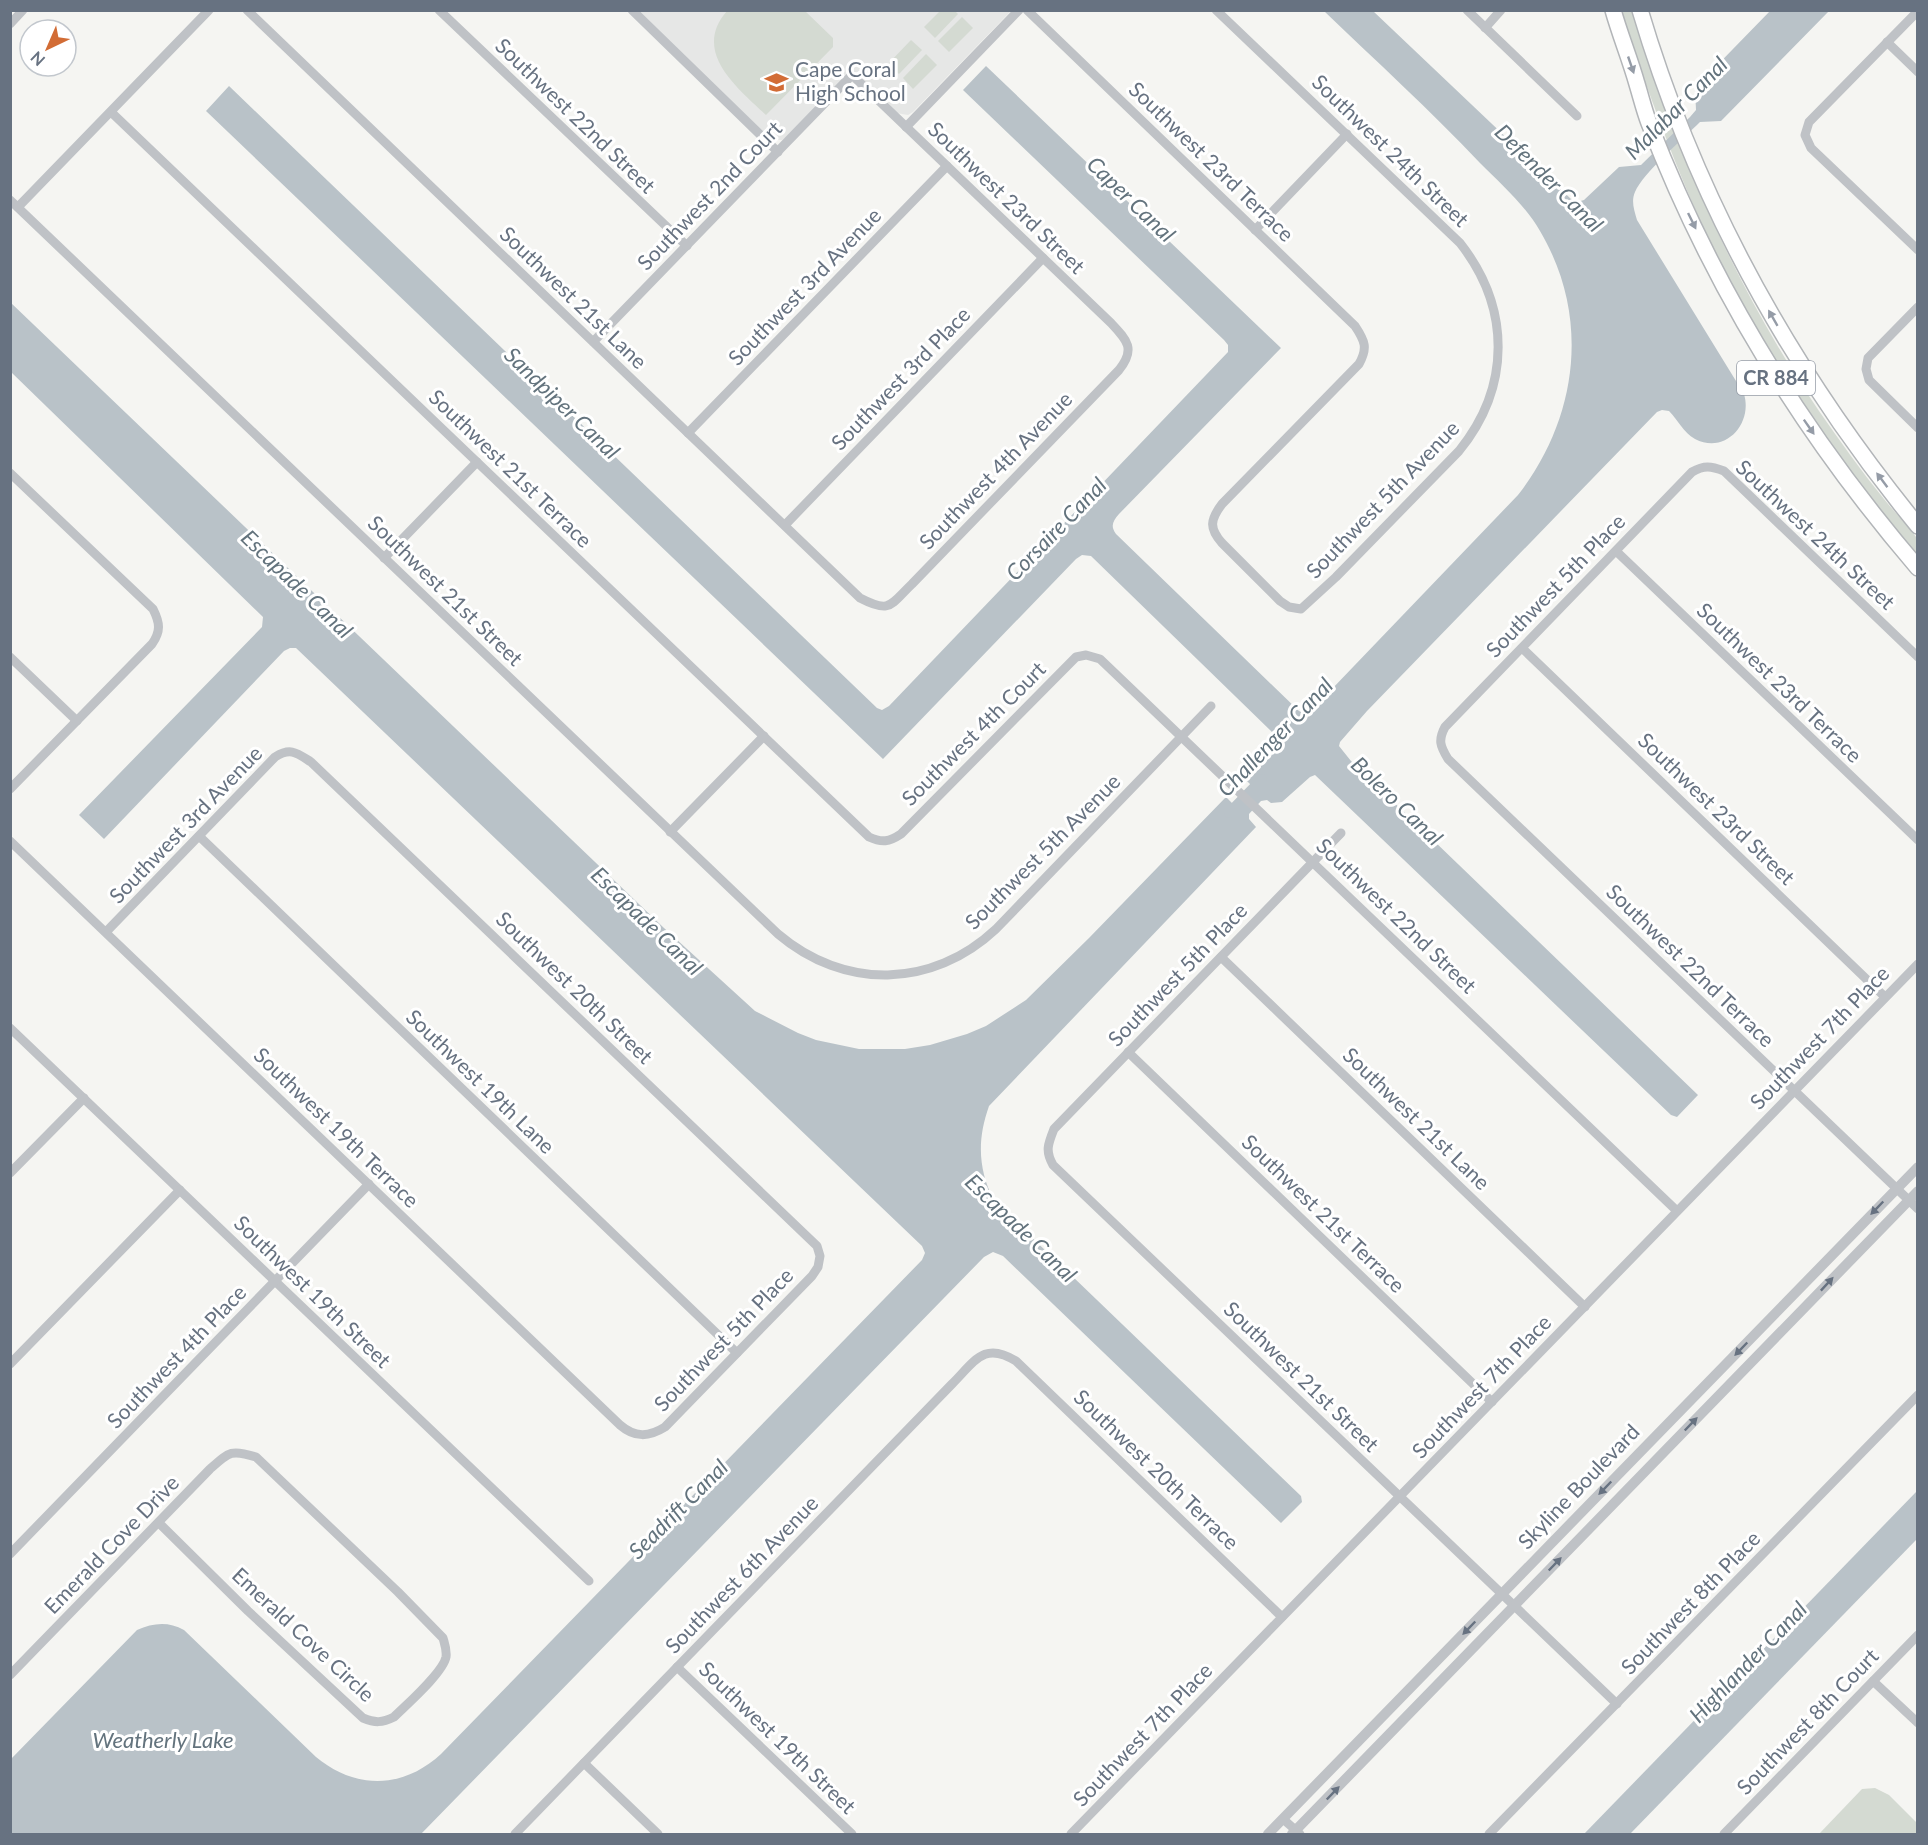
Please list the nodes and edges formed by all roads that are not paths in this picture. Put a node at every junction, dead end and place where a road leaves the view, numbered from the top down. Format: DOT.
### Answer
graph roads {
  1 [pos="23,10"];
  2 [pos="208,10"];
  3 [pos="247,10"];
  4 [pos="439,10"];
  5 [pos="632,10"];
  6 [pos="1019,10"];
  7 [pos="1027,10"];
  8 [pos="1216,10"];
  9 [pos="1467,10"];
  10 [pos="1501,10"];
  11 [pos="1613,10"];
  12 [pos="1640,10"];
  13 [pos="1917,11"];
  14 [pos="10,24"];
  15 [pos="1485,28"];
  16 [pos="1887,42"];
  17 [pos="1917,72"];
  18 [pos="852,75"];
  19 [pos="111,112"];
  20 [pos="1577,116"];
  21 [pos="906,127"];
  22 [pos="1347,134"];
  23 [pos="778,152"];
  24 [pos="947,166"];
  25 [pos="10,200"];
  26 [pos="18,207"];
  27 [pos="1255,230"];
  28 [pos="687,246"];
  29 [pos="1917,250"];
  30 [pos="1043,258"];
  31 [pos="1917,307"];
  32 [pos="593,342"];
  33 [pos="1498,342"];
  34 [pos="1129,350"];
  35 [pos="1917,428"];
  36 [pos="688,433"];
  37 [pos="477,462"];
  38 [pos="1713,466"];
  39 [pos="10,473"];
  40 [pos="784,525"];
  41 [pos="1212,525"];
  42 [pos="1917,526"];
  43 [pos="1616,551"];
  44 [pos="384,558"];
  45 [pos="1917,568"];
  46 [pos="878,608"];
  47 [pos="1522,648"];
  48 [pos="1086,655"];
  49 [pos="10,657"];
  50 [pos="1917,657"];
  51 [pos="1211,706"];
  52 [pos="77,721"];
  53 [pos="764,736"];
  54 [pos="1182,737"];
  55 [pos="1440,746"];
  56 [pos="296,752"];
  57 [pos="10,789"];
  58 [pos="670,832"];
  59 [pos="1341,833"];
  60 [pos="199,836"];
  61 [pos="1917,840"];
  62 [pos="10,841"];
  63 [pos="889,841"];
  64 [pos="1313,862"];
  65 [pos="106,932"];
  66 [pos="1221,957"];
  67 [pos="1917,964"];
  68 [pos="874,975"];
  69 [pos="1886,997"];
  70 [pos="10,1028"];
  71 [pos="1128,1052"];
  72 [pos="1794,1090"];
  73 [pos="84,1098"];
  74 [pos="1047,1146"];
  75 [pos="1917,1167"];
  76 [pos="10,1173"];
  77 [pos="369,1184"];
  78 [pos="1896,1188"];
  79 [pos="180,1190"];
  80 [pos="1917,1191"];
  81 [pos="1909,1200"];
  82 [pos="1917,1209"];
  83 [pos="1677,1211"];
  84 [pos="820,1256"];
  85 [pos="276,1281"];
  86 [pos="1585,1307"];
  87 [pos="1002,1352"];
  88 [pos="737,1353"];
  89 [pos="10,1364"];
  90 [pos="1917,1395"];
  91 [pos="1492,1402"];
  92 [pos="641,1436"];
  93 [pos="244,1454"];
  94 [pos="1400,1497"];
  95 [pos="159,1523"];
  96 [pos="10,1554"];
  97 [pos="589,1581"];
  98 [pos="1502,1594"];
  99 [pos="1514,1606"];
  100 [pos="1282,1617"];
  101 [pos="1917,1635"];
  102 [pos="677,1667"];
  103 [pos="10,1676"];
  104 [pos="1873,1681"];
  105 [pos="1617,1704"];
  106 [pos="1917,1723"];
  107 [pos="584,1763"];
  108 [pos="1283,1819"];
  109 [pos="1296,1833"];
  110 [pos="515,1834"];
  111 [pos="658,1834"];
  112 [pos="852,1834"];
  113 [pos="1071,1834"];
  114 [pos="1268,1834"];
  115 [pos="1489,1834"];
  116 [pos="1724,1834"];
  1 -- 14 [label="street"];
  2 -- 19 [label="street"];
  3 -- 32 [label="street, Southwest 21st Lane"];
  4 -- 28 [label="street, Southwest 22nd Street"];
  5 -- 23 [label="street"];
  6 -- 21 [label="street"];
  7 -- 27 [label="street, Southwest 23rd Terrace"];
  8 -- 22 [label="street, Southwest 24th Street"];
  9 -- 15 [label="street"];
  10 -- 15 [label="street"];
  11 -- 45 [label="highway, CR 884, one-way"];
  42 -- 12 [label="highway, CR 884, one-way"];
  13 -- 16 [label="street"];
  15 -- 20 [label="street"];
  16 -- 17 [label="street"];
  16 -- 29 [label="street"];
  18 -- 21 [label="street, Southwest 23rd Street"];
  18 -- 23 [label="street, Southwest 2nd Court"];
  19 -- 26 [label="street"];
  19 -- 37 [label="street, Southwest 21st Terrace"];
  21 -- 24 [label="street, Southwest 23rd Street"];
  22 -- 27 [label="street"];
  22 -- 33 [label="street, Southwest 24th Street"];
  23 -- 28 [label="street, Southwest 2nd Court"];
  24 -- 30 [label="street, Southwest 23rd Street"];
  24 -- 36 [label="street, Southwest 3rd Avenue"];
  25 -- 26 [label="street, Southwest 21st Street"];
  26 -- 44 [label="street, Southwest 21st Street"];
  27 -- 41 [label="street, Southwest 23rd Terrace"];
  28 -- 32 [label="street, Southwest 2nd Court"];
  30 -- 34 [label="street, Southwest 23rd Street"];
  30 -- 40 [label="street, Southwest 3rd Place"];
  31 -- 35 [label="street"];
  32 -- 36 [label="street, Southwest 21st Lane"];
  33 -- 41 [label="street, Southwest 5th Avenue"];
  34 -- 46 [label="street, Southwest 4th Avenue"];
  36 -- 40 [label="street, Southwest 21st Lane"];
  37 -- 44 [label="street"];
  37 -- 53 [label="street, Southwest 21st Terrace"];
  38 -- 43 [label="street, Southwest 5th Place"];
  38 -- 50 [label="street, Southwest 24th Street"];
  39 -- 52 [label="street"];
  40 -- 46 [label="street, Southwest 21st Lane"];
  43 -- 47 [label="street, Southwest 5th Place"];
  43 -- 61 [label="street, Southwest 23rd Terrace"];
  44 -- 58 [label="street, Southwest 21st Street"];
  47 -- 55 [label="street, Southwest 5th Place"];
  47 -- 69 [label="street, Southwest 23rd Street"];
  48 -- 54 [label="street, Southwest 22nd Street"];
  48 -- 63 [label="street, Southwest 4th Court"];
  49 -- 52 [label="street"];
  51 -- 54 [label="street, Southwest 5th Avenue"];
  52 -- 57 [label="street"];
  53 -- 58 [label="street"];
  53 -- 63 [label="street, Southwest 21st Terrace"];
  54 -- 64 [label="street, Southwest 22nd Street"];
  54 -- 68 [label="street, Southwest 5th Avenue"];
  55 -- 72 [label="street, Southwest 22nd Terrace"];
  56 -- 60 [label="street, Southwest 3rd Avenue"];
  56 -- 84 [label="street, Southwest 20th Street"];
  58 -- 68 [label="street, Southwest 21st Street"];
  59 -- 64 [label="street, Southwest 5th Place"];
  60 -- 65 [label="street, Southwest 3rd Avenue"];
  60 -- 88 [label="street, Southwest 19th Lane"];
  62 -- 65 [label="street, Southwest 19th Terrace"];
  64 -- 66 [label="street, Southwest 5th Place"];
  64 -- 83 [label="street, Southwest 22nd Street"];
  65 -- 77 [label="street, Southwest 19th Terrace"];
  66 -- 71 [label="street, Southwest 5th Place"];
  66 -- 86 [label="street, Southwest 21st Lane"];
  67 -- 69 [label="street, Southwest 7th Place"];
  69 -- 72 [label="street, Southwest 7th Place"];
  70 -- 73 [label="street, Southwest 19th Street"];
  71 -- 74 [label="street, Southwest 5th Place"];
  71 -- 91 [label="street, Southwest 21st Terrace"];
  72 -- 78 [label="street, Southwest 22nd Terrace"];
  72 -- 83 [label="street, Southwest 7th Place"];
  73 -- 76 [label="street"];
  73 -- 79 [label="street, Southwest 19th Street"];
  74 -- 94 [label="street, Southwest 21st Street"];
  75 -- 78 [label="street, Skyline Boulevard"];
  77 -- 85 [label="street, Southwest 4th Place"];
  77 -- 92 [label="street, Southwest 19th Terrace"];
  78 -- 81 [label="street, Southwest 22nd Terrace"];
  78 -- 98 [label="street, Skyline Boulevard, one-way"];
  79 -- 85 [label="street, Southwest 19th Street"];
  79 -- 89 [label="street"];
  80 -- 81 [label="street, Skyline Boulevard"];
  81 -- 82 [label="street, Southwest 22nd Terrace"];
  99 -- 81 [label="street, Skyline Boulevard, one-way"];
  83 -- 86 [label="street, Southwest 7th Place"];
  84 -- 88 [label="street, Southwest 5th Place"];
  85 -- 96 [label="street, Southwest 4th Place"];
  85 -- 97 [label="street, Southwest 19th Street"];
  86 -- 91 [label="street, Southwest 7th Place"];
  87 -- 100 [label="street, Southwest 20th Terrace"];
  87 -- 102 [label="street, Southwest 6th Avenue"];
  88 -- 92 [label="street, Southwest 5th Place"];
  90 -- 105 [label="street, Southwest 8th Place"];
  91 -- 94 [label="street, Southwest 7th Place"];
  93 -- 95 [label="street, Emerald Cove Drive"];
  93 -- 95 [label="street, Emerald Cove Circle"];
  94 -- 98 [label="street, Southwest 21st Street"];
  94 -- 100 [label="street, Southwest 7th Place"];
  95 -- 103 [label="street, Emerald Cove Drive"];
  98 -- 99 [label="street, Southwest 21st Street"];
  98 -- 108 [label="street, Skyline Boulevard, one-way"];
  99 -- 105 [label="street, Southwest 21st Street"];
  109 -- 99 [label="street, Skyline Boulevard, one-way"];
  100 -- 113 [label="street, Southwest 7th Place"];
  101 -- 104 [label="street, Southwest 8th Court"];
  102 -- 107 [label="street, Southwest 6th Avenue"];
  102 -- 112 [label="street, Southwest 19th Street"];
  104 -- 106 [label="street"];
  104 -- 116 [label="street, Southwest 8th Court"];
  105 -- 115 [label="street, Southwest 8th Place"];
  107 -- 110 [label="street, Southwest 6th Avenue"];
  107 -- 111 [label="street"];
  108 -- 109 [label="street"];
  108 -- 114 [label="street, Skyline Boulevard"];
}
